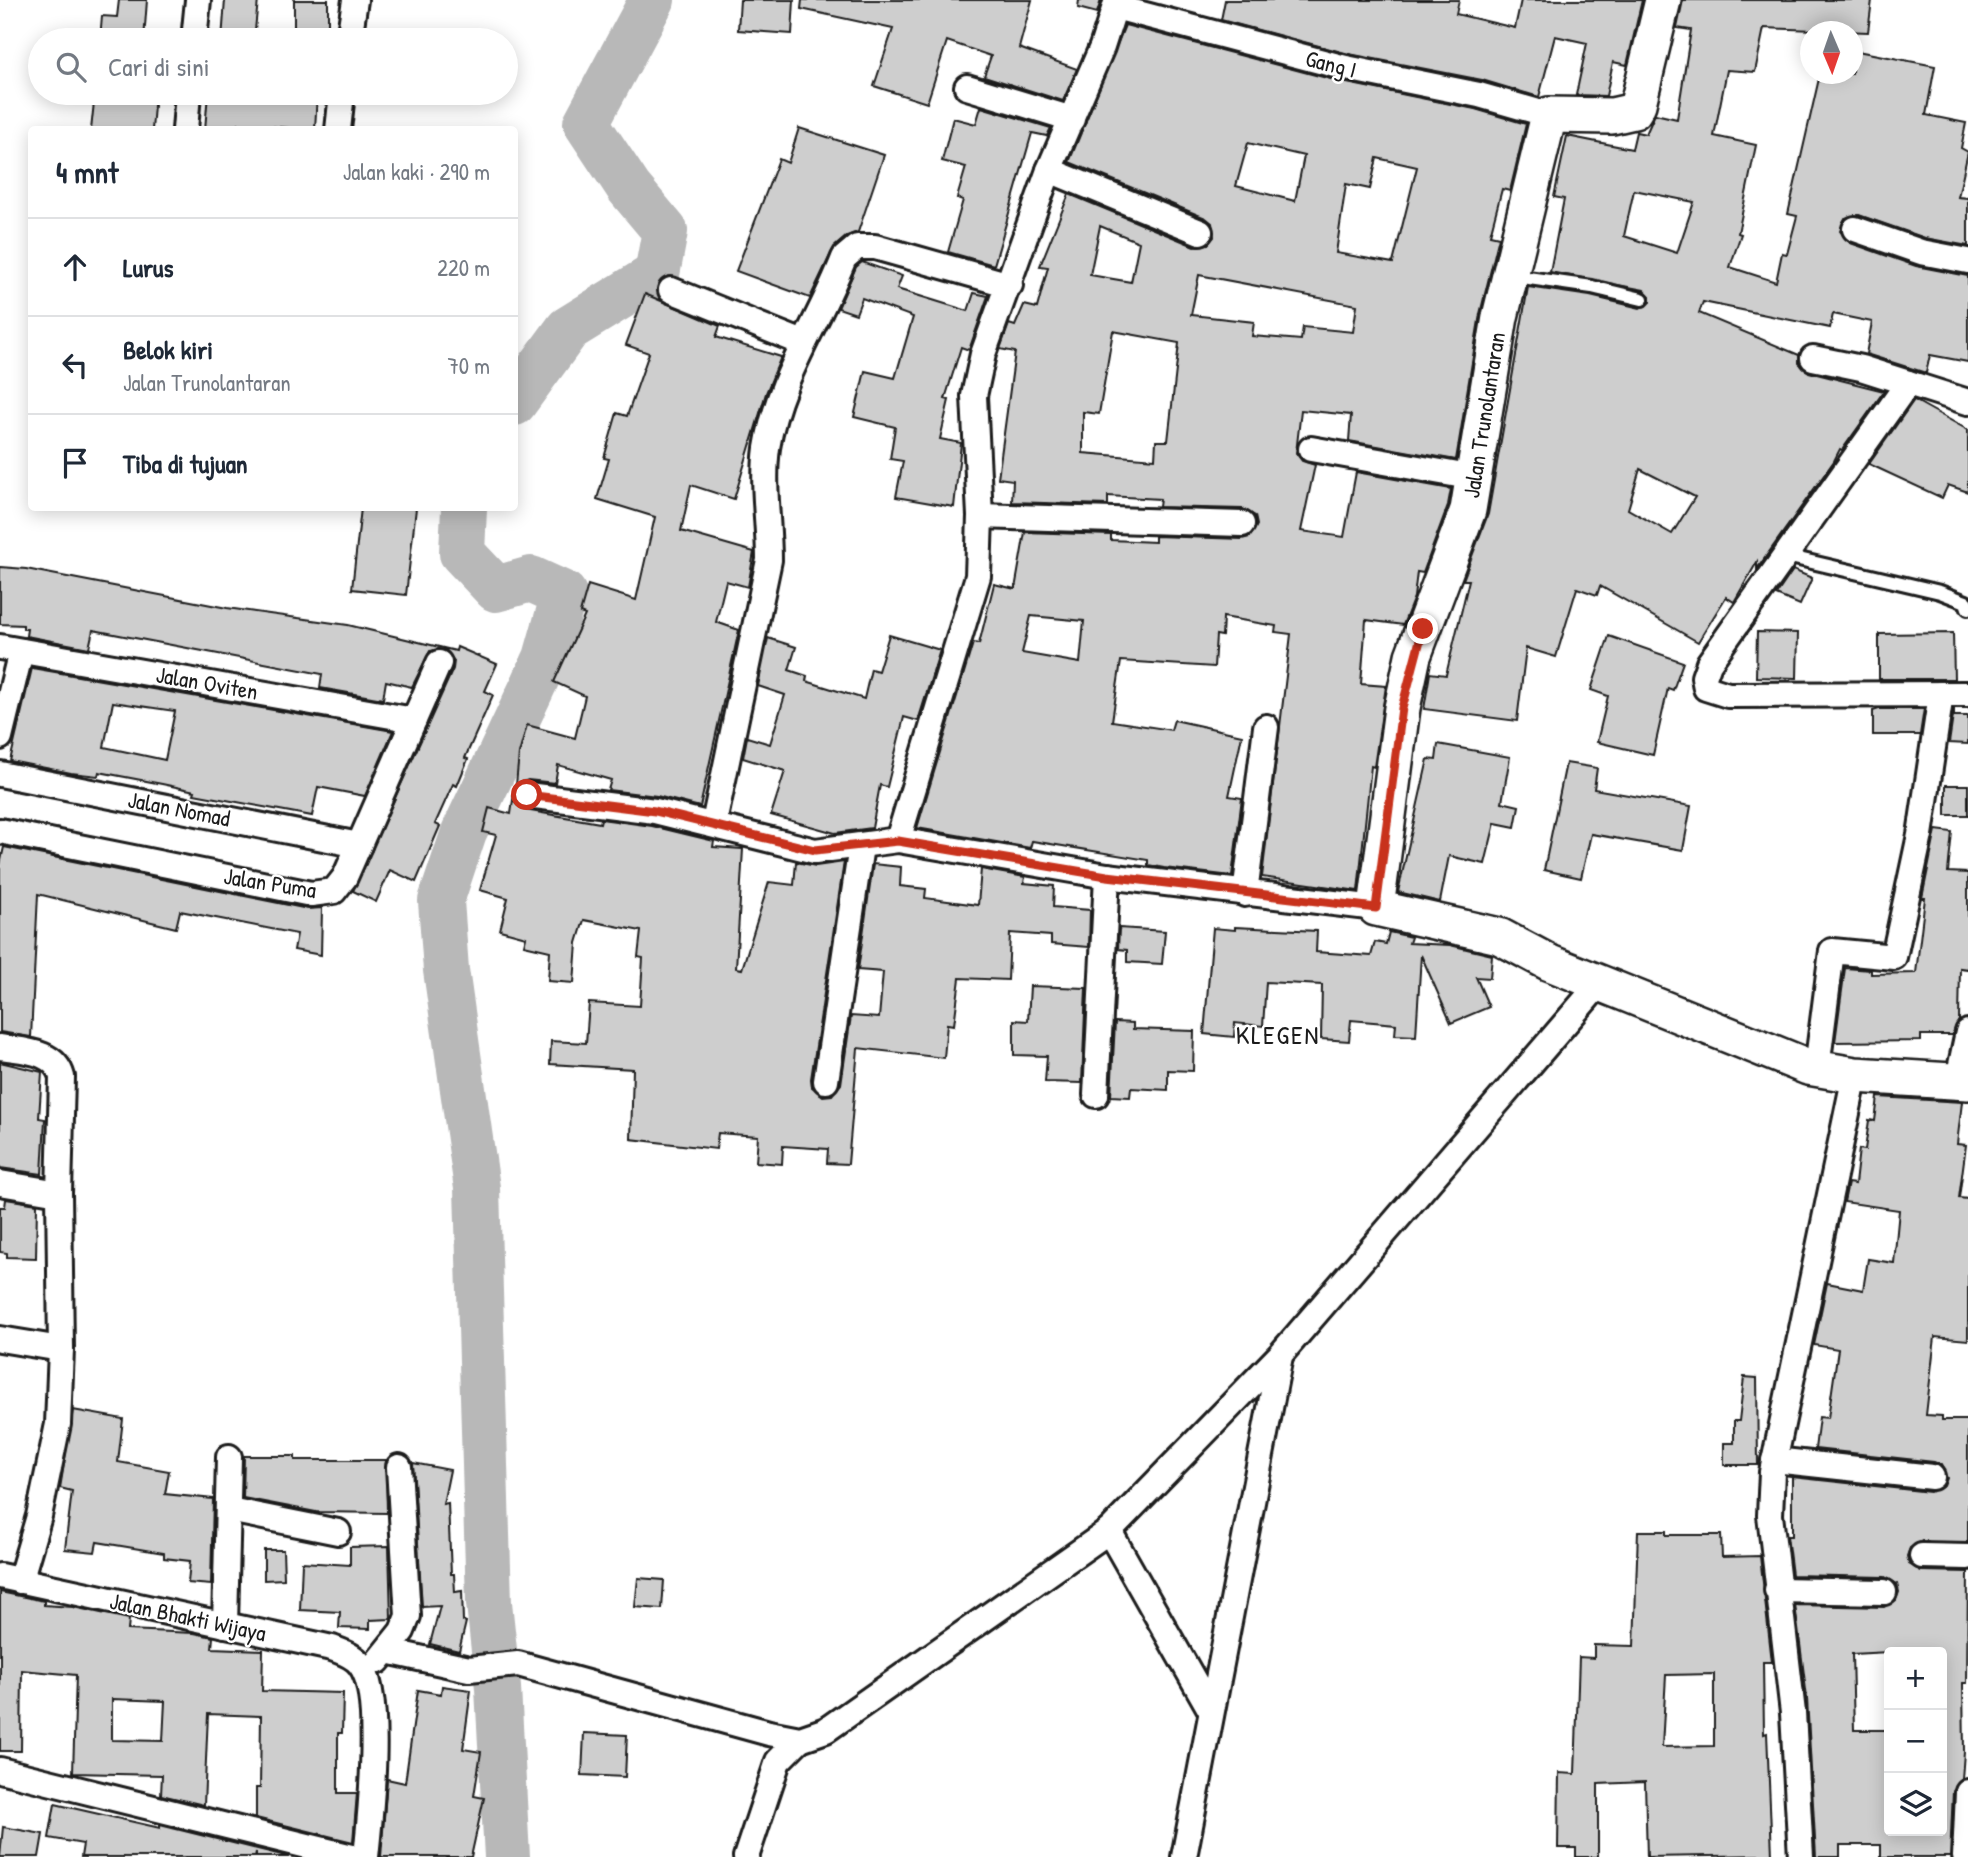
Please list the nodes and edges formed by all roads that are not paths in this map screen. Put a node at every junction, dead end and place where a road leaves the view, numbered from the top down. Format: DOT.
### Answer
graph roads {
  1 [pos="198,0"];
  2 [pos="355,0"];
  3 [pos="1663,0"];
  4 [pos="1116,4"];
  5 [pos="195,28"];
  6 [pos="351,28"];
  7 [pos="967,87"];
  8 [pos="187,105"];
  9 [pos="341,105"];
  10 [pos="1549,115"];
  11 [pos="1072,119"];
  12 [pos="185,126"];
  13 [pos="338,126"];
  14 [pos="1049,170"];
  15 [pos="1855,229"];
  16 [pos="1200,232"];
  17 [pos="1968,261"];
  18 [pos="1510,275"];
  19 [pos="1010,285"];
  20 [pos="671,290"];
  21 [pos="1642,299"];
  22 [pos="803,343"];
  23 [pos="1813,358"];
  24 [pos="1908,383"];
  25 [pos="1968,402"];
  26 [pos="1311,449"];
  27 [pos="1475,478"];
  28 [pos="980,516"];
  29 [pos="1242,524"];
  30 [pos="1786,556"];
  31 [pos="1968,608"];
  32 [pos="10,649"];
  33 [pos="439,663"];
  34 [pos="1941,694"];
  35 [pos="1968,694"];
  36 [pos="414,720"];
  37 [pos="1266,727"];
  38 [pos="0,737"];
  39 [pos="0,774"];
  40 [pos="527,795"];
  41 [pos="714,824"];
  42 [pos="0,831"];
  43 [pos="898,841"];
  44 [pos="359,845"];
  45 [pos="861,846"];
  46 [pos="1107,876"];
  47 [pos="1245,894"];
  48 [pos="1376,908"];
  49 [pos="1600,983"];
  50 [pos="1968,1032"];
  51 [pos="0,1047"];
  52 [pos="1817,1068"];
  53 [pos="1855,1074"];
  54 [pos="826,1081"];
  55 [pos="1963,1081"];
  56 [pos="1096,1095"];
  57 [pos="0,1183"];
  58 [pos="59,1193"];
  59 [pos="0,1339"];
  60 [pos="61,1349"];
  61 [pos="1280,1355"];
  62 [pos="229,1457"];
  63 [pos="1774,1460"];
  64 [pos="399,1467"];
  65 [pos="1932,1477"];
  66 [pos="229,1510"];
  67 [pos="1109,1531"];
  68 [pos="338,1532"];
  69 [pos="1923,1556"];
  70 [pos="1968,1557"];
  71 [pos="10,1578"];
  72 [pos="1777,1590"];
  73 [pos="1884,1592"];
  74 [pos="225,1625"];
  75 [pos="387,1651"];
  76 [pos="366,1675"];
  77 [pos="1210,1709"];
  78 [pos="800,1739"];
  79 [pos="0,1770"];
  80 [pos="1968,1792"];
  81 [pos="352,1857"];
  82 [pos="366,1857"];
  83 [pos="746,1857"];
  84 [pos="1184,1857"];
  85 [pos="1801,1857"];
  86 [pos="1965,1857"];
  1 -- 5 [label="street"];
  2 -- 6 [label="street"];
  3 -- 10 [label="street"];
  4 -- 10 [label="street, Gang I"];
  4 -- 11 [label="street"];
  7 -- 11 [label="street"];
  8 -- 12 [label="street"];
  9 -- 13 [label="street"];
  10 -- 18 [label="street, Jalan Trunolantaran"];
  11 -- 14 [label="street"];
  14 -- 16 [label="street"];
  14 -- 19 [label="street"];
  15 -- 17 [label="street"];
  18 -- 21 [label="lane"];
  18 -- 27 [label="street, Jalan Trunolantaran"];
  19 -- 22 [label="street"];
  19 -- 28 [label="street"];
  20 -- 22 [label="street"];
  22 -- 41 [label="street"];
  23 -- 24 [label="street"];
  24 -- 25 [label="street"];
  24 -- 30 [label="street"];
  26 -- 27 [label="street"];
  27 -- 48 [label="street, Jalan Trunolantaran"];
  28 -- 29 [label="street"];
  28 -- 43 [label="street"];
  30 -- 31 [label="lane"];
  30 -- 34 [label="street"];
  32 -- 36 [label="street, Jalan Oviten"];
  32 -- 38 [label="street"];
  33 -- 36 [label="street, Jalan Puma"];
  34 -- 35 [label="street"];
  34 -- 52 [label="street"];
  36 -- 44 [label="street, Jalan Puma"];
  37 -- 47 [label="street"];
  39 -- 44 [label="street, Jalan Nomad"];
  40 -- 41 [label="street"];
  41 -- 45 [label="street"];
  42 -- 44 [label="street, Jalan Puma"];
  43 -- 45 [label="street"];
  43 -- 46 [label="street"];
  45 -- 54 [label="street"];
  46 -- 47 [label="street"];
  46 -- 56 [label="street"];
  47 -- 48 [label="street"];
  48 -- 49 [label="street"];
  49 -- 52 [label="street"];
  49 -- 61 [label="street"];
  50 -- 55 [label="street"];
  51 -- 58 [label="street"];
  52 -- 53 [label="street"];
  53 -- 55 [label="street"];
  53 -- 63 [label="street"];
  57 -- 58 [label="street"];
  58 -- 60 [label="street"];
  59 -- 60 [label="street"];
  60 -- 71 [label="street"];
  61 -- 67 [label="street"];
  61 -- 77 [label="street"];
  62 -- 66 [label="street"];
  63 -- 65 [label="street"];
  63 -- 72 [label="street"];
  64 -- 75 [label="street"];
  66 -- 68 [label="street"];
  66 -- 74 [label="street"];
  67 -- 77 [label="street"];
  67 -- 78 [label="street"];
  69 -- 70 [label="street"];
  71 -- 74 [label="street, Jalan Bhakti Wijaya"];
  72 -- 73 [label="street"];
  72 -- 85 [label="street"];
  74 -- 76 [label="street, Jalan Bhakti Wijaya"];
  75 -- 76 [label="street"];
  75 -- 78 [label="street"];
  76 -- 82 [label="street"];
  77 -- 84 [label="street"];
  78 -- 83 [label="street"];
  79 -- 81 [label="street"];
  80 -- 86 [label="street"];
}
